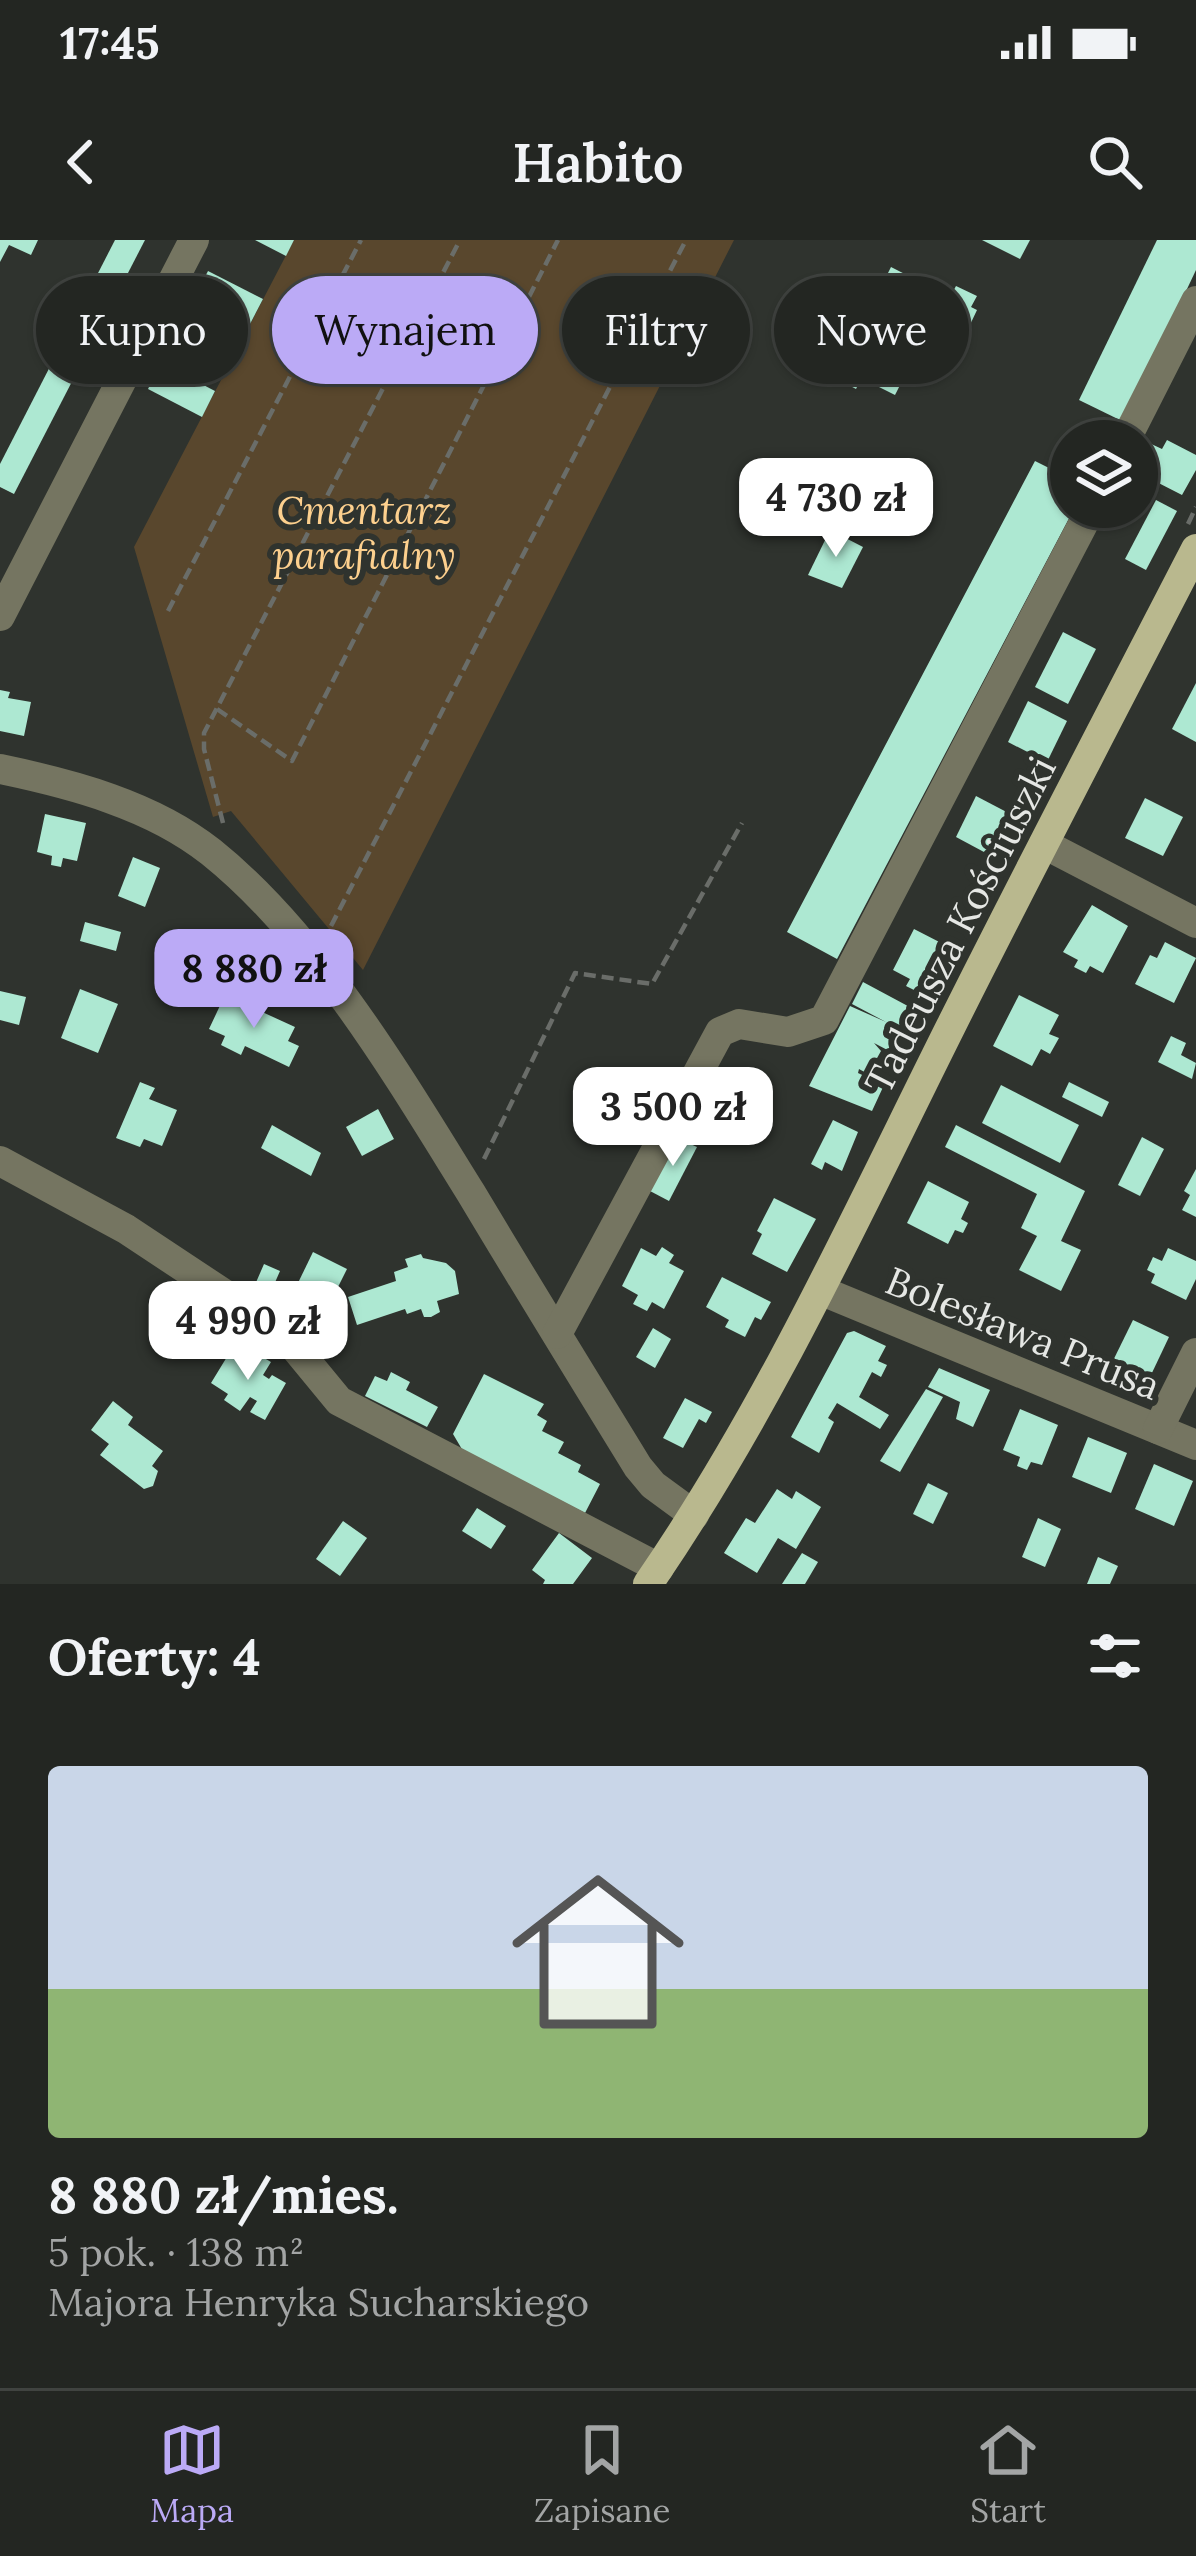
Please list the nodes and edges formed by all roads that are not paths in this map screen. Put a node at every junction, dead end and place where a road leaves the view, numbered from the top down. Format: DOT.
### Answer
graph roads {
  1 [pos="194,240"];
  2 [pos="1196,301"];
  3 [pos="1136,420"];
  4 [pos="1081,528"];
  5 [pos="1196,549"];
  6 [pos="1185,599"];
  7 [pos="0,616"];
  8 [pos="0,769"];
  9 [pos="1044,844"];
  10 [pos="1196,923"];
  11 [pos="0,1161"];
  12 [pos="822,1292"];
  13 [pos="556,1334"];
  14 [pos="1196,1353"];
  15 [pos="1158,1429"];
  16 [pos="1196,1445"];
  17 [pos="694,1515"];
  18 [pos="654,1576"];
  1 -- 7 [label="street"];
  2 -- 3 [label="street"];
  4 -- 13 [label="street"];
  5 -- 6 [label="main road, Tadeusza Kościuszki"];
  6 -- 9 [label="main road, Tadeusza Kościuszki"];
  8 -- 13 [label="street"];
  9 -- 10 [label="street"];
  9 -- 12 [label="main road, Tadeusza Kościuszki"];
  11 -- 18 [label="street"];
  12 -- 15 [label="street, Bolesława Prusa"];
  12 -- 17 [label="main road, Tadeusza Kościuszki"];
  13 -- 17 [label="street"];
  14 -- 15 [label="street"];
  15 -- 16 [label="street, Bolesława Prusa"];
  17 -- 18 [label="main road, Tadeusza Kościuszki"];
}
